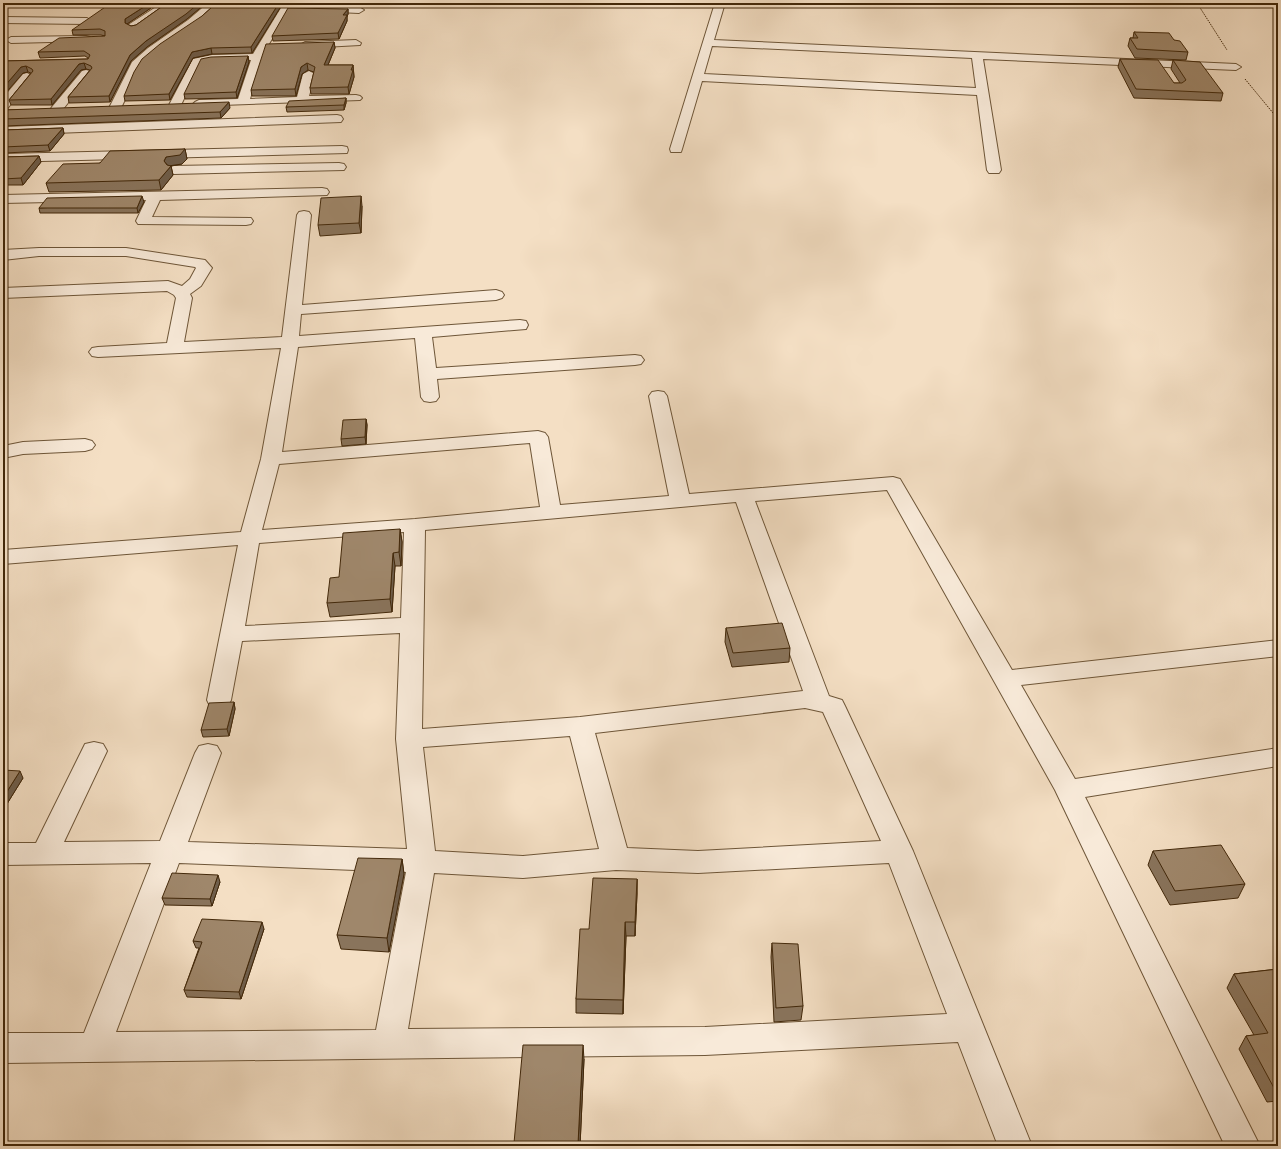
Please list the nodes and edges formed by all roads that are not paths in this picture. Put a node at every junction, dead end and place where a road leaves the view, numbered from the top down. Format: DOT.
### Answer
graph roads {
  1 [pos="116,3"];
  2 [pos="214,3"];
  3 [pos="720,3"];
  4 [pos="167,4"];
  5 [pos="287,6"];
  6 [pos="359,10"];
  7 [pos="3,20"];
  8 [pos="87,20"];
  9 [pos="132,27"];
  10 [pos="271,32"];
  11 [pos="286,32"];
  12 [pos="94,39"];
  13 [pos="6,40"];
  14 [pos="356,43"];
  15 [pos="708,43"];
  16 [pos="293,45"];
  17 [pos="262,46"];
  18 [pos="278,46"];
  19 [pos="977,55"];
  20 [pos="258,57"];
  21 [pos="1160,63"];
  22 [pos="1236,67"];
  23 [pos="86,73"];
  24 [pos="309,74"];
  25 [pos="26,76"];
  26 [pos="1168,76"];
  27 [pos="698,77"];
  28 [pos="306,86"];
  29 [pos="291,87"];
  30 [pos="262,88"];
  31 [pos="247,89"];
  32 [pos="983,92"];
  33 [pos="356,98"];
  34 [pos="302,100"];
  35 [pos="243,102"];
  36 [pos="175,105"];
  37 [pos="160,106"];
  38 [pos="130,107"];
  39 [pos="100,108"];
  40 [pos="115,108"];
  41 [pos="71,109"];
  42 [pos="6,110"];
  43 [pos="41,110"];
  44 [pos="56,110"];
  45 [pos="337,119"];
  46 [pos="3,131"];
  47 [pos="676,149"];
  48 [pos="342,150"];
  49 [pos="3,158"];
  50 [pos="339,167"];
  51 [pos="159,170"];
  52 [pos="994,170"];
  53 [pos="322,192"];
  54 [pos="155,195"];
  55 [pos="3,199"];
  56 [pos="304,215"];
  57 [pos="246,221"];
  58 [pos="3,255"];
  59 [pos="182,292"];
  60 [pos="3,293"];
  61 [pos="496,295"];
  62 [pos="294,310"];
  63 [pos="520,325"];
  64 [pos="423,332"];
  65 [pos="290,342"];
  66 [pos="175,348"];
  67 [pos="98,352"];
  68 [pos="635,360"];
  69 [pos="428,374"];
  70 [pos="658,396"];
  71 [pos="430,397"];
  72 [pos="85,445"];
  73 [pos="3,452"];
  74 [pos="271,459"];
  75 [pos="743,495"];
  76 [pos="680,501"];
  77 [pos="550,512"];
  78 [pos="415,525"];
  79 [pos="250,537"];
  80 [pos="3,557"];
  81 [pos="412,625"];
  82 [pos="232,634"];
  83 [pos="1278,648"];
  84 [pos="1005,679"];
  85 [pos="219,700"];
  86 [pos="819,702"];
  87 [pos="580,726"];
  88 [pos="409,739"];
  89 [pos="94,751"];
  90 [pos="208,753"];
  91 [pos="1278,757"];
  92 [pos="1068,790"];
  93 [pos="899,851"];
  94 [pos="171,852"];
  95 [pos="3,854"];
  96 [pos="44,854"];
  97 [pos="616,859"];
  98 [pos="422,861"];
  99 [pos="969,1027"];
  100 [pos="389,1044"];
  101 [pos="94,1047"];
  102 [pos="3,1048"];
  103 [pos="1015,1146"];
  104 [pos="1243,1146"];
  1 -- 4 [label="street"];
  2 -- 40 [label="street"];
  3 -- 15 [label="street"];
  4 -- 9 [label="street"];
  5 -- 6 [label="street"];
  5 -- 10 [label="street"];
  7 -- 8 [label="street"];
  10 -- 11 [label="street"];
  10 -- 17 [label="street"];
  12 -- 13 [label="street"];
  14 -- 16 [label="street"];
  15 -- 19 [label="street"];
  15 -- 27 [label="street"];
  17 -- 18 [label="street"];
  17 -- 20 [label="street"];
  19 -- 21 [label="street"];
  19 -- 32 [label="street"];
  20 -- 31 [label="street"];
  20 -- 36 [label="street"];
  21 -- 22 [label="street"];
  21 -- 26 [label="street"];
  23 -- 44 [label="street"];
  24 -- 28 [label="street"];
  25 -- 42 [label="street"];
  27 -- 32 [label="street"];
  27 -- 47 [label="street"];
  28 -- 29 [label="street"];
  28 -- 34 [label="street"];
  30 -- 31 [label="street"];
  31 -- 35 [label="street"];
  32 -- 52 [label="street"];
  33 -- 34 [label="street"];
  34 -- 35 [label="street"];
  35 -- 36 [label="street"];
  36 -- 37 [label="street"];
  38 -- 40 [label="street"];
  39 -- 40 [label="street"];
  41 -- 44 [label="street"];
  43 -- 44 [label="street"];
  45 -- 46 [label="street"];
  48 -- 49 [label="street"];
  50 -- 51 [label="street"];
  53 -- 54 [label="street"];
  54 -- 55 [label="street"];
  54 -- 57 [label="street"];
  56 -- 62 [label="street"];
  58 -- 59 [label="street"];
  59 -- 60 [label="street"];
  59 -- 66 [label="street"];
  61 -- 62 [label="street"];
  62 -- 65 [label="street"];
  63 -- 64 [label="street"];
  64 -- 65 [label="street"];
  64 -- 69 [label="street"];
  65 -- 66 [label="street"];
  65 -- 74 [label="street"];
  66 -- 67 [label="street"];
  68 -- 69 [label="street"];
  69 -- 71 [label="street"];
  70 -- 76 [label="street"];
  72 -- 73 [label="street"];
  74 -- 77 [label="street"];
  74 -- 79 [label="street"];
  75 -- 76 [label="street"];
  75 -- 84 [label="street"];
  75 -- 86 [label="street"];
  76 -- 77 [label="street"];
  77 -- 78 [label="street"];
  78 -- 79 [label="street"];
  78 -- 81 [label="street"];
  79 -- 80 [label="street"];
  79 -- 82 [label="street"];
  81 -- 82 [label="street"];
  81 -- 88 [label="street"];
  82 -- 85 [label="street"];
  83 -- 84 [label="street"];
  84 -- 92 [label="street"];
  86 -- 87 [label="street"];
  86 -- 93 [label="street"];
  87 -- 88 [label="street"];
  87 -- 97 [label="street"];
  88 -- 98 [label="street"];
  89 -- 96 [label="street"];
  90 -- 94 [label="street"];
  91 -- 92 [label="street"];
  92 -- 104 [label="street"];
  93 -- 97 [label="street"];
  93 -- 99 [label="street"];
  94 -- 96 [label="street"];
  94 -- 98 [label="street"];
  94 -- 101 [label="street"];
  95 -- 96 [label="street"];
  97 -- 98 [label="street"];
  98 -- 100 [label="street"];
  99 -- 100 [label="street"];
  99 -- 103 [label="street"];
  100 -- 101 [label="street"];
  101 -- 102 [label="street"];
}
